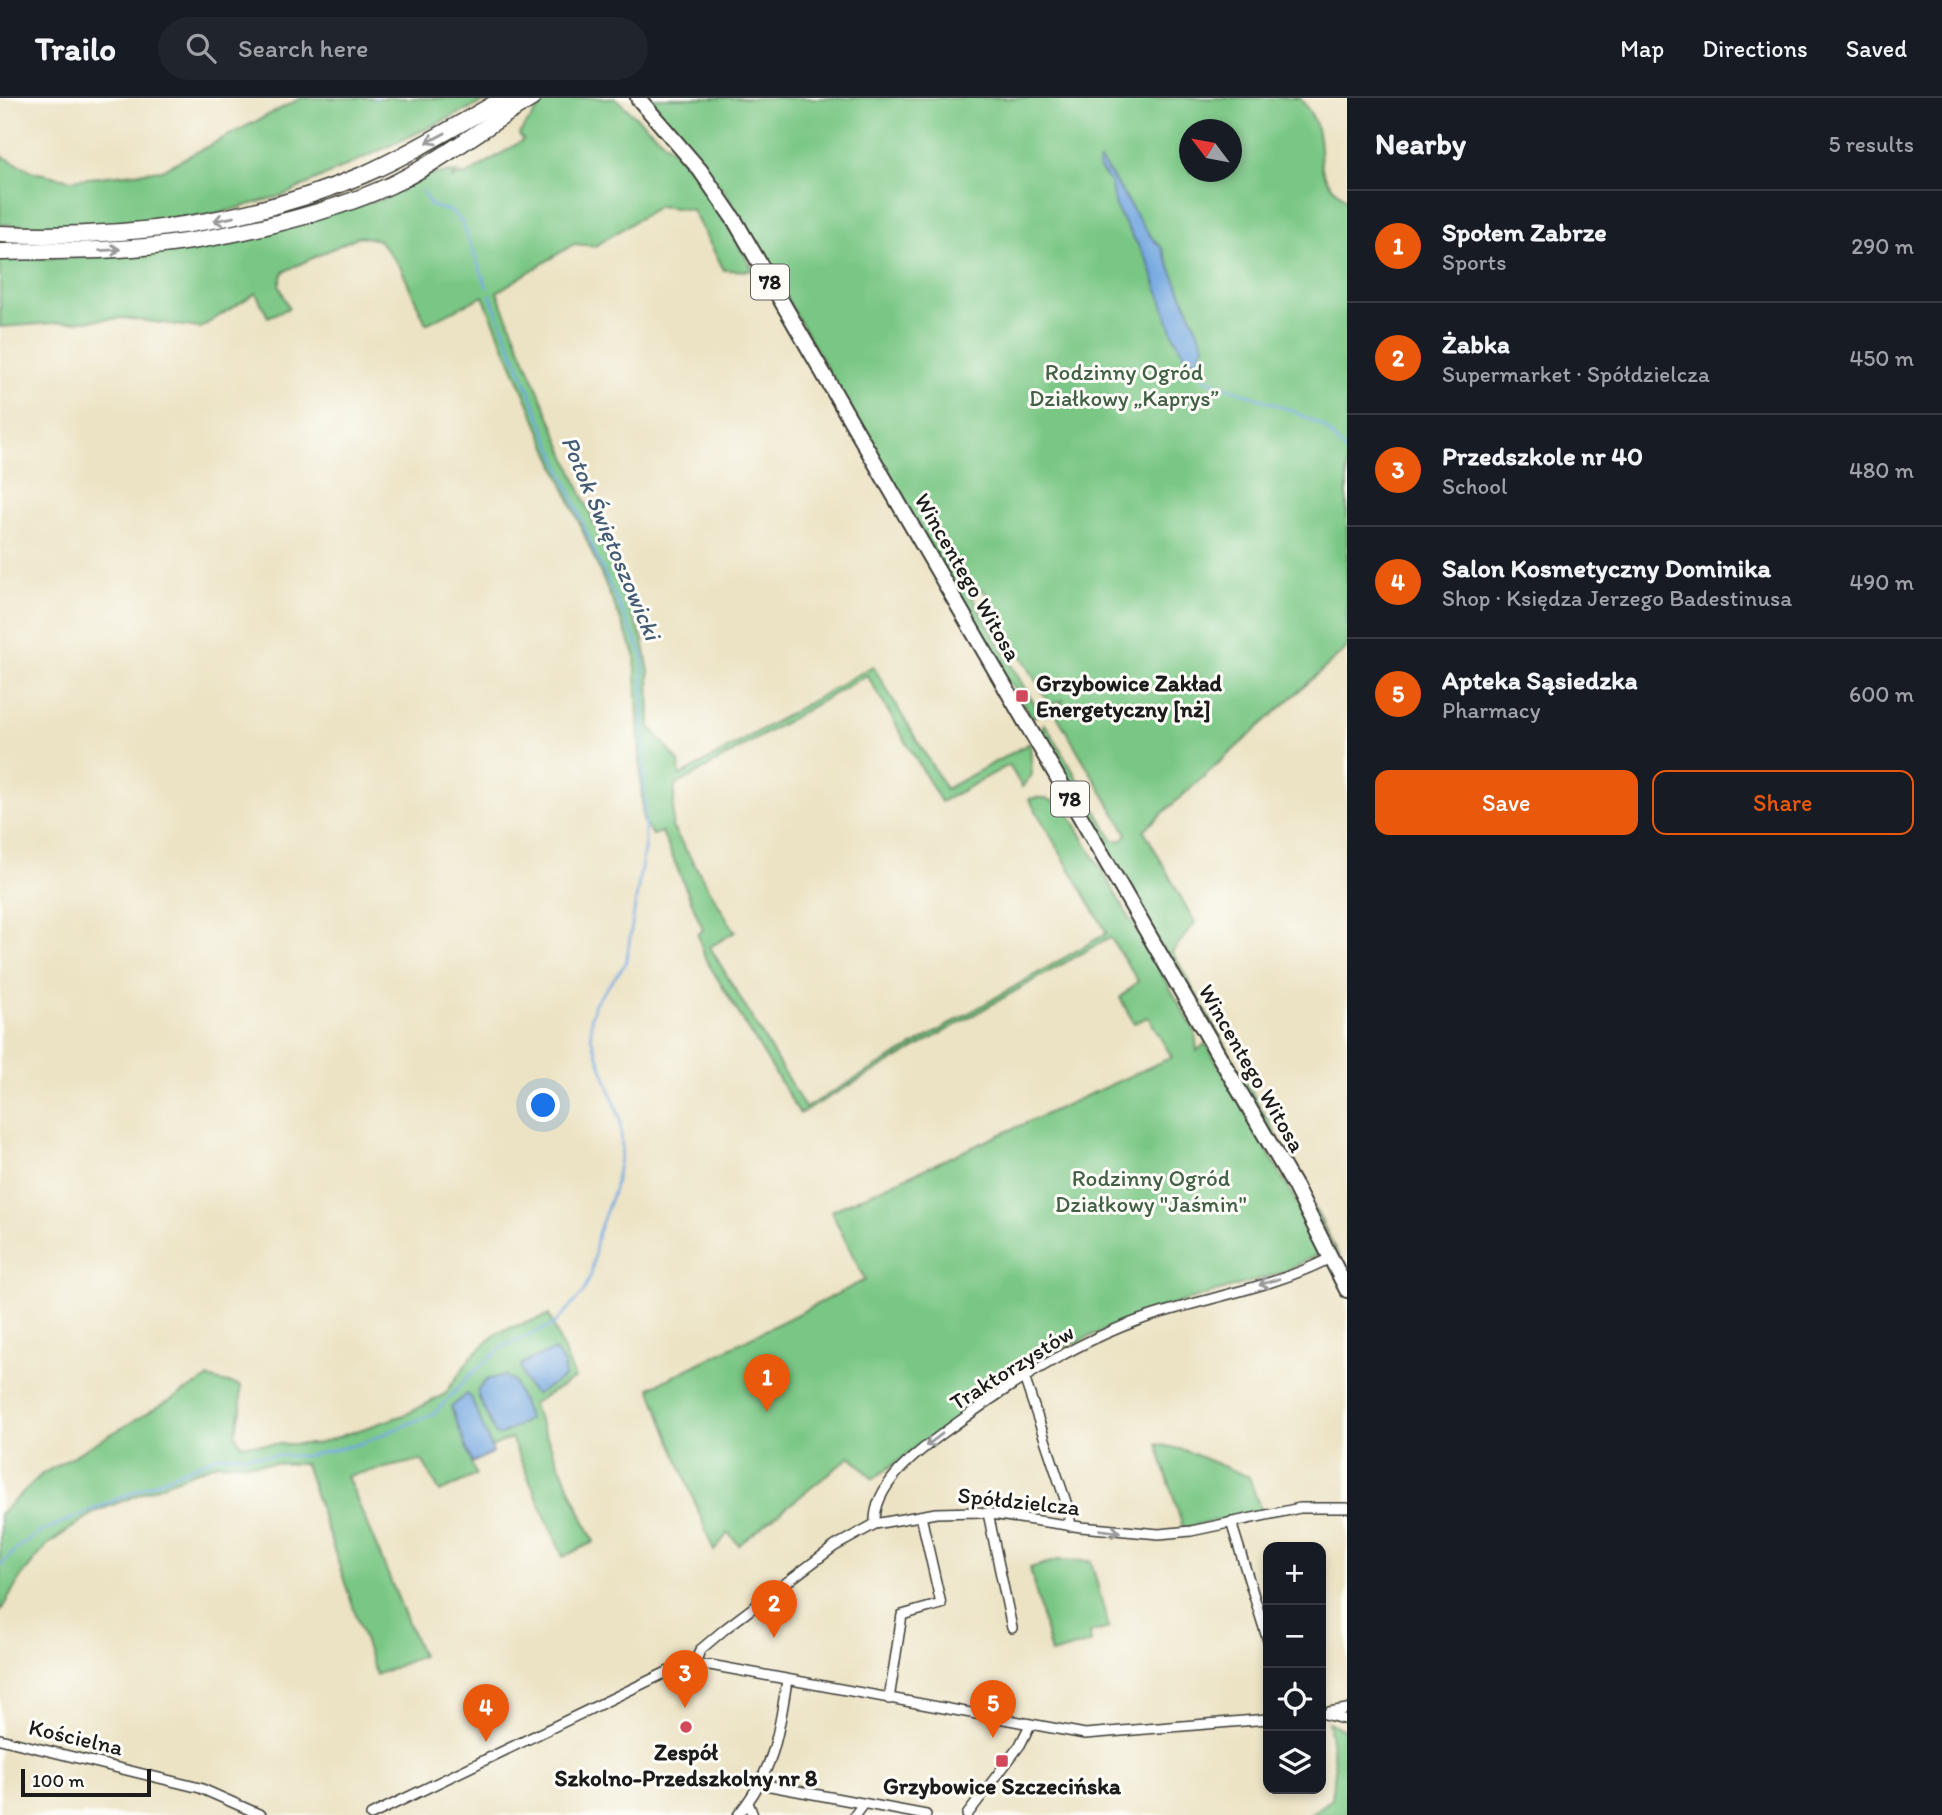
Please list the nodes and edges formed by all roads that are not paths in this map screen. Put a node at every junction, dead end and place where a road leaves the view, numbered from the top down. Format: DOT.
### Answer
graph roads {
  1 [pos="505,98"];
  2 [pos="532,98"];
  3 [pos="627,98"];
  4 [pos="638,98"];
  5 [pos="655,120"];
  6 [pos="0,232"];
  7 [pos="42,243"];
  8 [pos="0,249"];
  9 [pos="1339,1262"];
  10 [pos="1347,1290"];
  11 [pos="1024,1377"];
  12 [pos="1347,1508"];
  13 [pos="988,1513"];
  14 [pos="921,1516"];
  15 [pos="1231,1522"];
  16 [pos="875,1524"];
  17 [pos="1070,1526"];
  18 [pos="1263,1625"];
  19 [pos="1012,1628"];
  20 [pos="695,1664"];
  21 [pos="787,1680"];
  22 [pos="889,1699"];
  23 [pos="1347,1709"];
  24 [pos="1263,1718"];
  25 [pos="1347,1720"];
  26 [pos="1030,1725"];
  27 [pos="0,1739"];
  28 [pos="760,1784"];
  29 [pos="748,1803"];
  30 [pos="863,1804"];
  31 [pos="261,1815"];
  32 [pos="371,1815"];
  33 [pos="738,1815"];
  34 [pos="753,1815"];
  35 [pos="855,1815"];
  36 [pos="926,1815"];
  37 [pos="967,1815"];
  1 -- 7 [label="highway, one-way"];
  7 -- 2 [label="highway, one-way"];
  3 -- 5 [label="main road, Wincentego Witosa / 78"];
  4 -- 5 [label="main road, Wincentego Witosa / 78"];
  5 -- 9 [label="main road, Wincentego Witosa / 78"];
  6 -- 7 [label="highway"];
  7 -- 8 [label="highway"];
  9 -- 10 [label="main road, Wincentego Witosa / 78"];
  9 -- 11 [label="street, Traktorzystów, one-way"];
  11 -- 16 [label="street, Traktorzystów, one-way"];
  11 -- 17 [label="street"];
  12 -- 15 [label="street, Spółdzielcza"];
  13 -- 14 [label="street, Spółdzielcza"];
  13 -- 17 [label="street, Spółdzielcza"];
  13 -- 19 [label="street"];
  14 -- 16 [label="street, Spółdzielcza"];
  14 -- 22 [label="street"];
  17 -- 15 [label="street, Spółdzielcza, one-way"];
  15 -- 18 [label="street"];
  16 -- 20 [label="street, Spółdzielcza"];
  20 -- 21 [label="street"];
  20 -- 32 [label="street"];
  21 -- 22 [label="street"];
  21 -- 28 [label="street"];
  22 -- 26 [label="street"];
  23 -- 25 [label="street"];
  24 -- 26 [label="street"];
  26 -- 37 [label="street"];
  27 -- 31 [label="street, Kościelna"];
  28 -- 29 [label="street"];
  28 -- 30 [label="street"];
  29 -- 33 [label="street"];
  29 -- 34 [label="street"];
  30 -- 35 [label="street"];
  30 -- 36 [label="street"];
}
